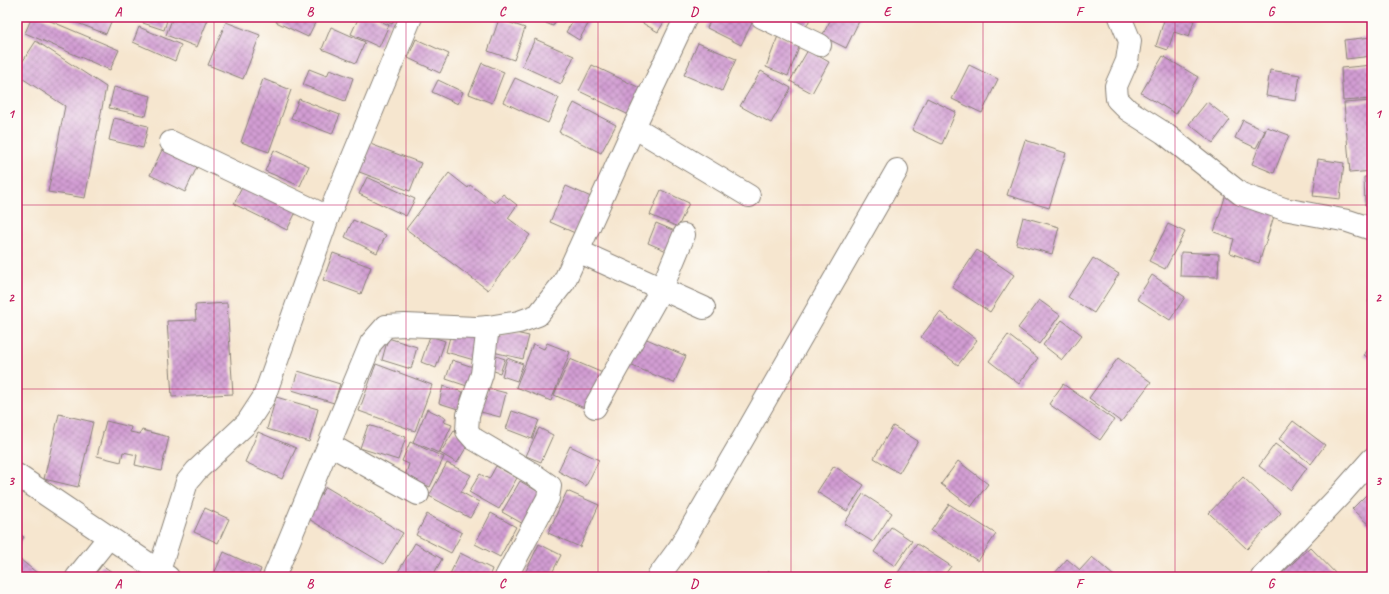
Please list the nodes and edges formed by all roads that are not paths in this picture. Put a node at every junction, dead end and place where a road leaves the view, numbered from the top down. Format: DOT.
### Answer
graph roads {
  1 [pos="411,17"];
  2 [pos="686,17"];
  3 [pos="762,17"];
  4 [pos="1120,17"];
  5 [pos="820,45"];
  6 [pos="634,127"];
  7 [pos="171,142"];
  8 [pos="897,170"];
  9 [pos="749,196"];
  10 [pos="328,217"];
  11 [pos="1372,229"];
  12 [pos="684,235"];
  13 [pos="578,251"];
  14 [pos="662,288"];
  15 [pos="704,308"];
  16 [pos="488,327"];
  17 [pos="595,406"];
  18 [pos="330,445"];
  19 [pos="1372,459"];
  20 [pos="17,475"];
  21 [pos="418,494"];
  22 [pos="109,537"];
  23 [pos="164,574"];
  24 [pos="77,577"];
  25 [pos="274,577"];
  26 [pos="506,577"];
  27 [pos="658,577"];
  28 [pos="1262,577"];
  1 -- 10 [label="street"];
  2 -- 6 [label="street"];
  3 -- 5 [label="street"];
  4 -- 11 [label="street"];
  6 -- 9 [label="street"];
  6 -- 13 [label="street"];
  7 -- 10 [label="street"];
  8 -- 27 [label="street"];
  10 -- 23 [label="street"];
  12 -- 14 [label="street"];
  13 -- 14 [label="street"];
  13 -- 16 [label="street"];
  14 -- 15 [label="street"];
  14 -- 17 [label="street"];
  16 -- 18 [label="street"];
  16 -- 26 [label="street"];
  18 -- 21 [label="street"];
  18 -- 25 [label="street"];
  19 -- 28 [label="street"];
  20 -- 22 [label="street"];
  22 -- 23 [label="street"];
  22 -- 24 [label="street"];
}
